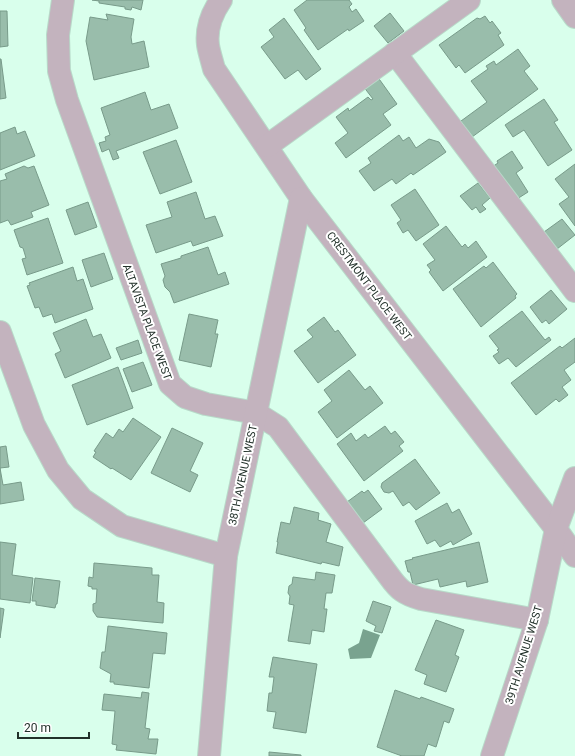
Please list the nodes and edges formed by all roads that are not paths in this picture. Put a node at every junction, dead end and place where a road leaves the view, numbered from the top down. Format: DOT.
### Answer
graph roads {
  1 [pos="63,0"];
  2 [pos="220,0"];
  3 [pos="469,0"];
  4 [pos="562,0"];
  5 [pos="575,17"];
  6 [pos="395,53"];
  7 [pos="268,146"];
  8 [pos="302,198"];
  9 [pos="575,292"];
  10 [pos="0,332"];
  11 [pos="256,414"];
  12 [pos="575,478"];
  13 [pos="556,529"];
  14 [pos="226,556"];
  15 [pos="575,556"];
  16 [pos="537,620"];
  17 [pos="209,756"];
  18 [pos="492,756"];
  1 -- 11 [label="street, ALTAVISTA PLACE WEST"];
  2 -- 7 [label="street, CRESTMONT PLACE WEST"];
  3 -- 6 [label="street"];
  4 -- 5 [label="street"];
  6 -- 7 [label="street"];
  6 -- 9 [label="street"];
  7 -- 8 [label="street, CRESTMONT PLACE WEST"];
  8 -- 11 [label="street, 38TH AVENUE WEST"];
  8 -- 13 [label="street, CRESTMONT PLACE WEST"];
  10 -- 14 [label="street"];
  11 -- 14 [label="street, 38TH AVENUE WEST"];
  11 -- 16 [label="street, ALTAVISTA PLACE WEST"];
  12 -- 13 [label="street, 39TH AVENUE WEST"];
  13 -- 15 [label="street, CRESTMONT PLACE WEST"];
  13 -- 16 [label="street, 39TH AVENUE WEST"];
  14 -- 17 [label="street, 38TH AVENUE WEST"];
  16 -- 18 [label="street, 39TH AVENUE WEST"];
}
